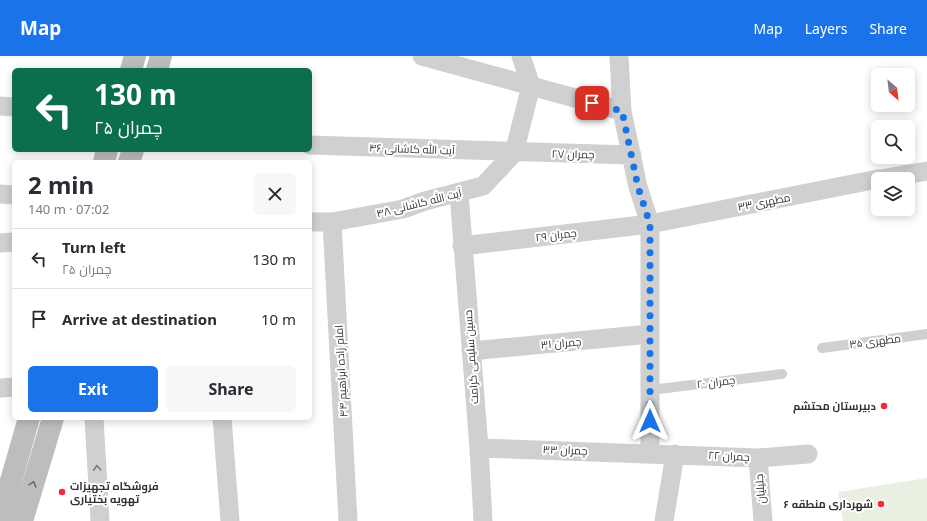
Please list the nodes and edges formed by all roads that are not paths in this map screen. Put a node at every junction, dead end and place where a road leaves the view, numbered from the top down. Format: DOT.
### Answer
graph roads {
  1 [pos="135,56"];
  2 [pos="161,56"];
  3 [pos="422,56"];
  4 [pos="521,56"];
  5 [pos="625,57"];
  6 [pos="132,68"];
  7 [pos="158,68"];
  8 [pos="531,86"];
  9 [pos="0,106"];
  10 [pos="12,107"];
  11 [pos="622,111"];
  12 [pos="312,145"];
  13 [pos="514,153"];
  14 [pos="632,156"];
  15 [pos="927,171"];
  16 [pos="915,173"];
  17 [pos="871,181"];
  18 [pos="459,193"];
  19 [pos="0,194"];
  20 [pos="12,195"];
  21 [pos="312,222"];
  22 [pos="332,222"];
  23 [pos="650,224"];
  24 [pos="12,242"];
  25 [pos="0,243"];
  26 [pos="462,246"];
  27 [pos="650,334"];
  28 [pos="927,334"];
  29 [pos="822,348"];
  30 [pos="471,351"];
  31 [pos="782,374"];
  32 [pos="12,387"];
  33 [pos="0,388"];
  34 [pos="650,390"];
  35 [pos="28,420"];
  36 [pos="52,420"];
  37 [pos="94,420"];
  38 [pos="222,420"];
  39 [pos="479,448"];
  40 [pos="650,453"];
  41 [pos="675,454"];
  42 [pos="808,454"];
  43 [pos="758,458"];
  44 [pos="0,519"];
  45 [pos="22,521"];
  46 [pos="100,521"];
  47 [pos="230,521"];
  48 [pos="348,521"];
  49 [pos="483,521"];
  50 [pos="664,521"];
  51 [pos="763,521"];
  1 -- 6 [label="main road"];
  2 -- 7 [label="main road"];
  3 -- 8 [label="street"];
  4 -- 8 [label="street"];
  5 -- 11 [label="street"];
  8 -- 11 [label="street"];
  8 -- 13 [label="street"];
  9 -- 10 [label="street"];
  11 -- 14 [label="street"];
  12 -- 13 [label="street, آیت الله کاشانی ۴۶"];
  13 -- 14 [label="street, چمران ۲۷"];
  13 -- 18 [label="street, آیت الله کاشانی ۴۸"];
  14 -- 23 [label="street"];
  15 -- 16 [label="street, مطهری ۳۳"];
  17 -- 23 [label="street, مطهری ۳۳"];
  18 -- 22 [label="street, آیت الله کاشانی ۴۸"];
  18 -- 26 [label="street, حسین سلیمی کرامت"];
  19 -- 20 [label="street"];
  21 -- 22 [label="street, آیت الله کاشانی ۴۸"];
  22 -- 48 [label="street, امام زاده ابراهیم ۴۴"];
  23 -- 26 [label="street, چمران ۲۹"];
  23 -- 27 [label="street"];
  24 -- 25 [label="street"];
  26 -- 30 [label="street, حسین سلیمی کرامت"];
  27 -- 30 [label="street, چمران ۳۱"];
  27 -- 34 [label="street"];
  28 -- 29 [label="lane, مطهری ۳۵"];
  30 -- 39 [label="street, حسین سلیمی کرامت"];
  31 -- 34 [label="lane, چمران ۲۰"];
  32 -- 33 [label="street"];
  34 -- 40 [label="street"];
  35 -- 44 [label="main road"];
  45 -- 36 [label="main road, one-way"];
  46 -- 37 [label="street, one-way"];
  38 -- 47 [label="street"];
  39 -- 40 [label="street, چمران ۳۳"];
  39 -- 49 [label="street, حسین سلیمی کرامت"];
  40 -- 41 [label="street, چمران ۲۲"];
  41 -- 43 [label="street, چمران ۲۲"];
  41 -- 50 [label="street"];
  42 -- 43 [label="street, چمران ۲۲"];
  43 -- 51 [label="street, جلیلیان"];
}
